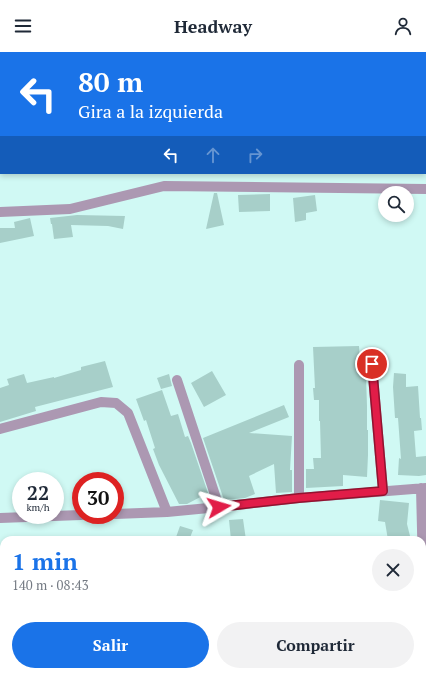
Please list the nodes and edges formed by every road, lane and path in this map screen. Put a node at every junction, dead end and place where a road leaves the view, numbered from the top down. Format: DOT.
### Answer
graph roads {
  1 [pos="426,189"];
  2 [pos="0,212"];
  3 [pos="372,364"];
  4 [pos="298,365"];
  5 [pos="177,380"];
  6 [pos="0,429"];
  7 [pos="423,488"];
  8 [pos="383,491"];
  9 [pos="299,498"];
  10 [pos="219,507"];
  11 [pos="167,512"];
  12 [pos="124,514"];
  13 [pos="72,515"];
  14 [pos="0,518"];
  15 [pos="424,536"];
  1 -- 2 [label="street"];
  3 -- 8 [label="street"];
  4 -- 9 [label="street"];
  5 -- 10 [label="street"];
  6 -- 11 [label="street"];
  7 -- 8 [label="street"];
  7 -- 15 [label="street"];
  8 -- 9 [label="street"];
  9 -- 10 [label="street"];
  10 -- 11 [label="street"];
  11 -- 12 [label="street"];
  13 -- 14 [label="street"];
}
